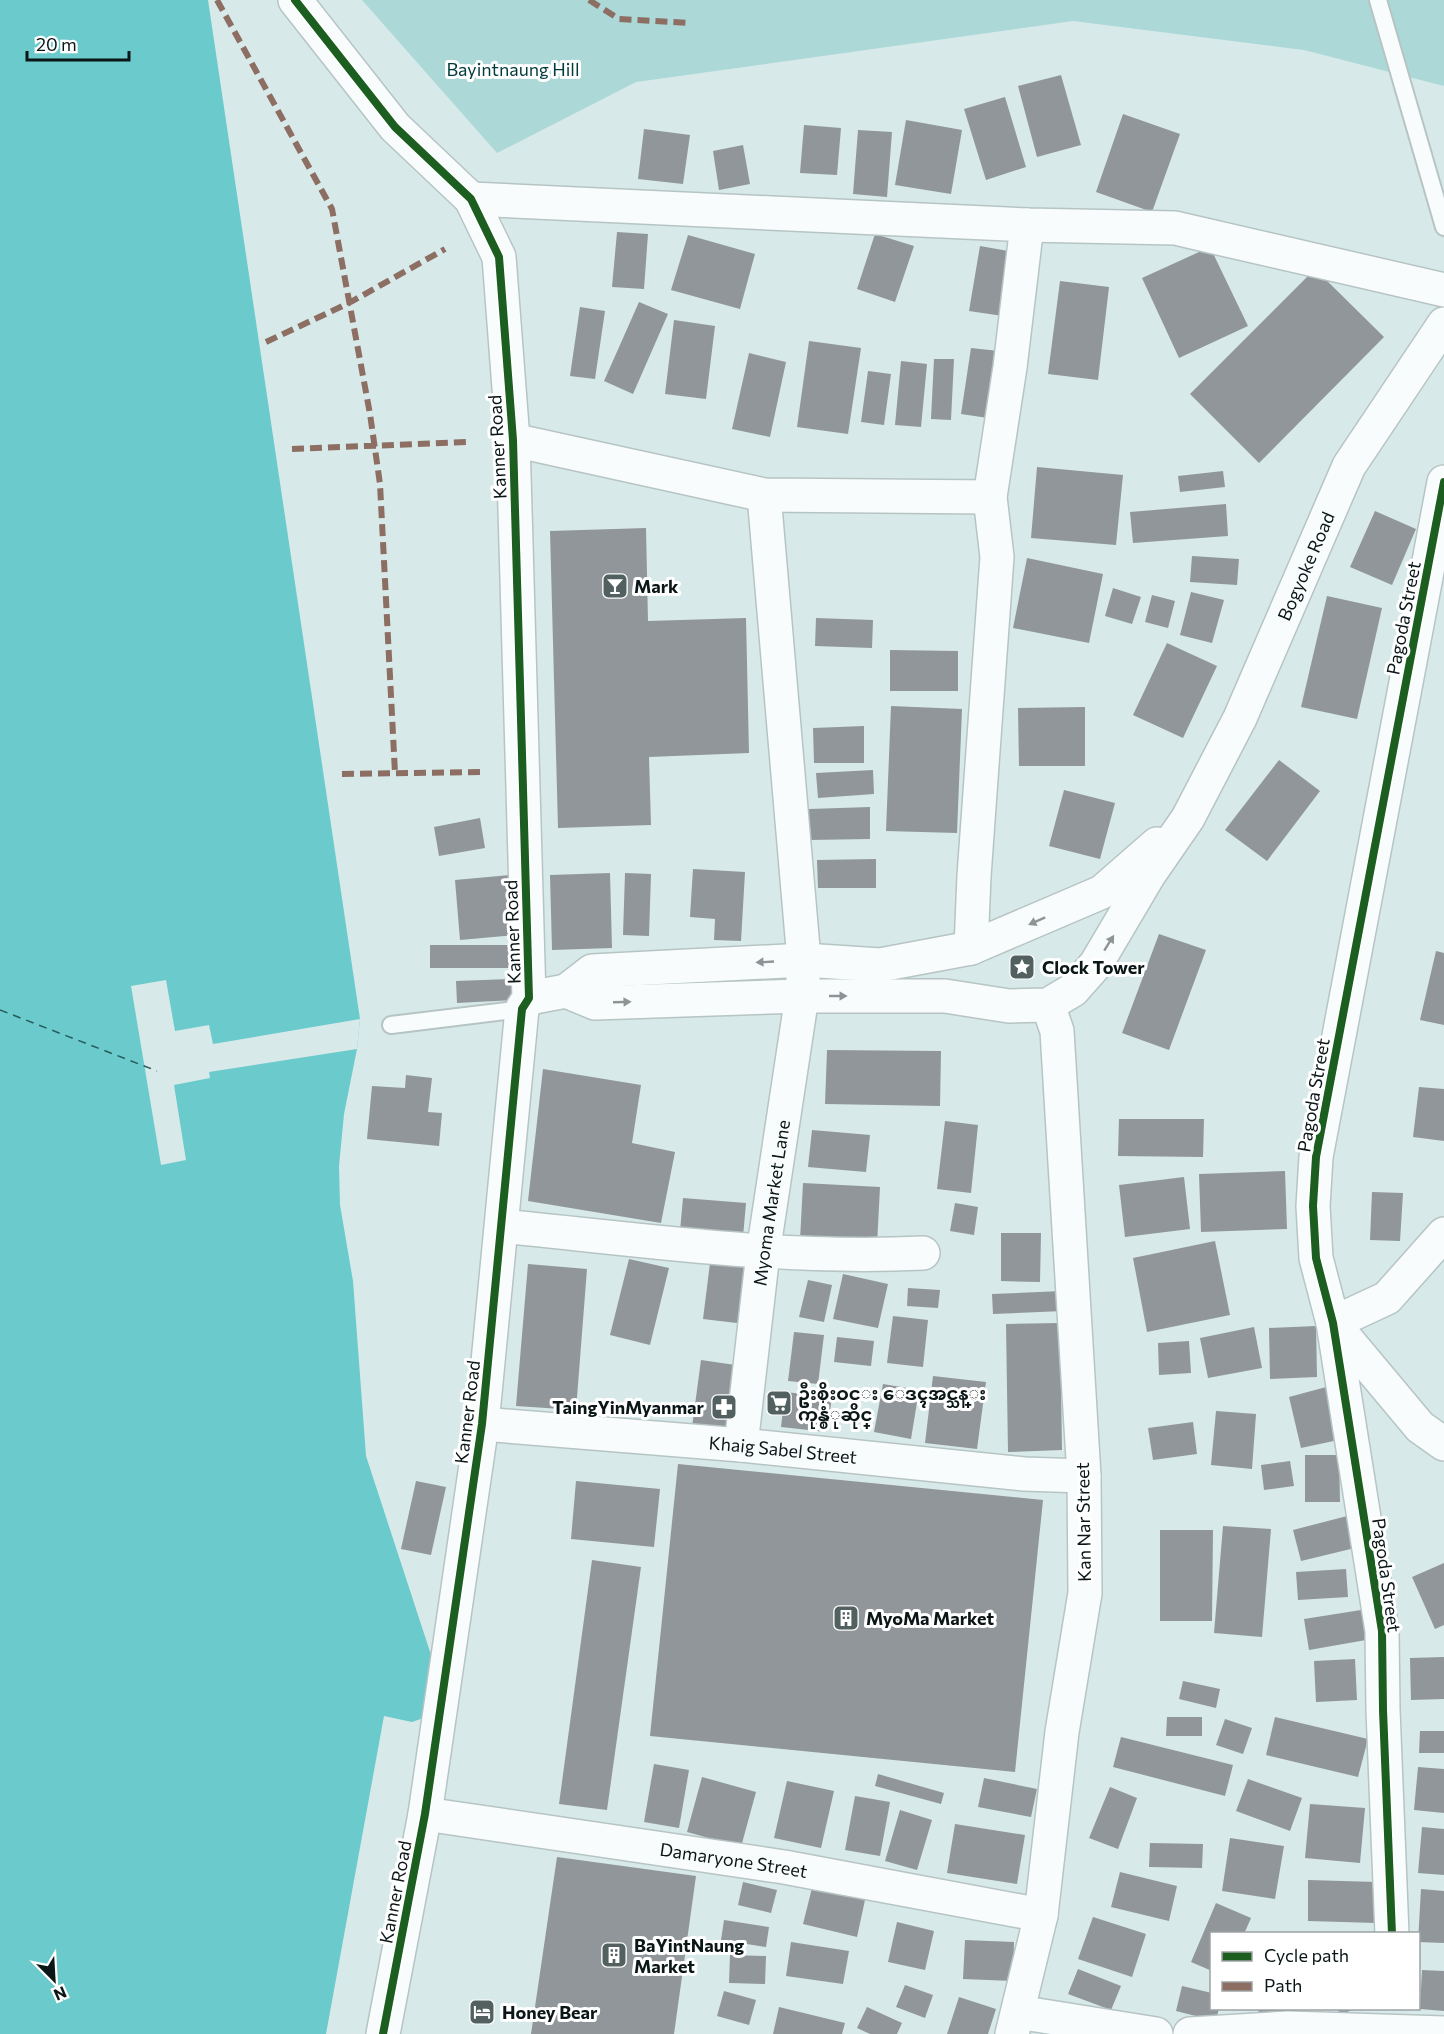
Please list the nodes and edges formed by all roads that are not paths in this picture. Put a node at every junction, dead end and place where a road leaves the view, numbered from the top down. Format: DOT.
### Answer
graph roads {
  1 [pos="295,0"];
  2 [pos="1378,0"];
  3 [pos="471,199"];
  4 [pos="1027,225"];
  5 [pos="1444,227"];
  6 [pos="1444,291"];
  7 [pos="1444,324"];
  8 [pos="513,440"];
  9 [pos="1444,482"];
  10 [pos="764,495"];
  11 [pos="990,496"];
  12 [pos="1188,818"];
  13 [pos="971,948"];
  14 [pos="804,960"];
  15 [pos="566,991"];
  16 [pos="802,996"];
  17 [pos="525,1004"];
  18 [pos="1048,1005"];
  19 [pos="392,1025"];
  20 [pos="502,1226"];
  21 [pos="1444,1234"];
  22 [pos="764,1253"];
  23 [pos="923,1253"];
  24 [pos="1333,1323"];
  25 [pos="482,1424"];
  26 [pos="1444,1444"];
  27 [pos="741,1445"];
  28 [pos="1084,1476"];
  29 [pos="425,1814"];
  30 [pos="1041,1915"];
  31 [pos="1392,1932"];
  32 [pos="1015,2023"];
  33 [pos="1396,2024"];
  34 [pos="1444,2033"];
  35 [pos="383,2034"];
  36 [pos="1156,2034"];
  37 [pos="1190,2034"];
  1 -- 3 [label="main road, Kanner Road"];
  2 -- 5 [label="lane"];
  3 -- 4 [label="main road"];
  3 -- 8 [label="main road, Kanner Road"];
  4 -- 6 [label="main road"];
  4 -- 11 [label="main road"];
  7 -- 12 [label="main road, Bogyoke Road"];
  8 -- 10 [label="main road"];
  8 -- 17 [label="main road, Kanner Road"];
  9 -- 24 [label="main road, Pagoda Street"];
  10 -- 11 [label="main road"];
  10 -- 14 [label="main road, Myoma Market Lane"];
  11 -- 13 [label="main road"];
  12 -- 13 [label="main road, one-way"];
  18 -- 12 [label="main road, one-way"];
  13 -- 14 [label="main road"];
  14 -- 15 [label="main road, one-way"];
  14 -- 16 [label="main road, Myoma Market Lane"];
  15 -- 16 [label="main road, one-way"];
  15 -- 17 [label="main road"];
  16 -- 18 [label="main road, one-way"];
  16 -- 22 [label="main road, Myoma Market Lane"];
  17 -- 19 [label="lane"];
  17 -- 20 [label="main road, Kanner Road"];
  18 -- 28 [label="main road, Kan Nar Street"];
  20 -- 22 [label="main road"];
  20 -- 25 [label="main road, Kanner Road"];
  21 -- 24 [label="main road"];
  22 -- 23 [label="main road"];
  22 -- 27 [label="main road, Myoma Market Lane"];
  24 -- 26 [label="main road"];
  24 -- 31 [label="main road, Pagoda Street"];
  25 -- 27 [label="main road, Khaig Sabel Street"];
  25 -- 29 [label="main road, Kanner Road"];
  27 -- 28 [label="main road, Khaig Sabel Street"];
  28 -- 30 [label="main road, Kan Nar Street"];
  29 -- 30 [label="main road, Damaryone Street"];
  29 -- 35 [label="main road, Kanner Road"];
  30 -- 32 [label="main road, Kan Nar Street"];
  32 -- 36 [label="main road"];
  33 -- 34 [label="main road"];
  33 -- 37 [label="main road"];
}
